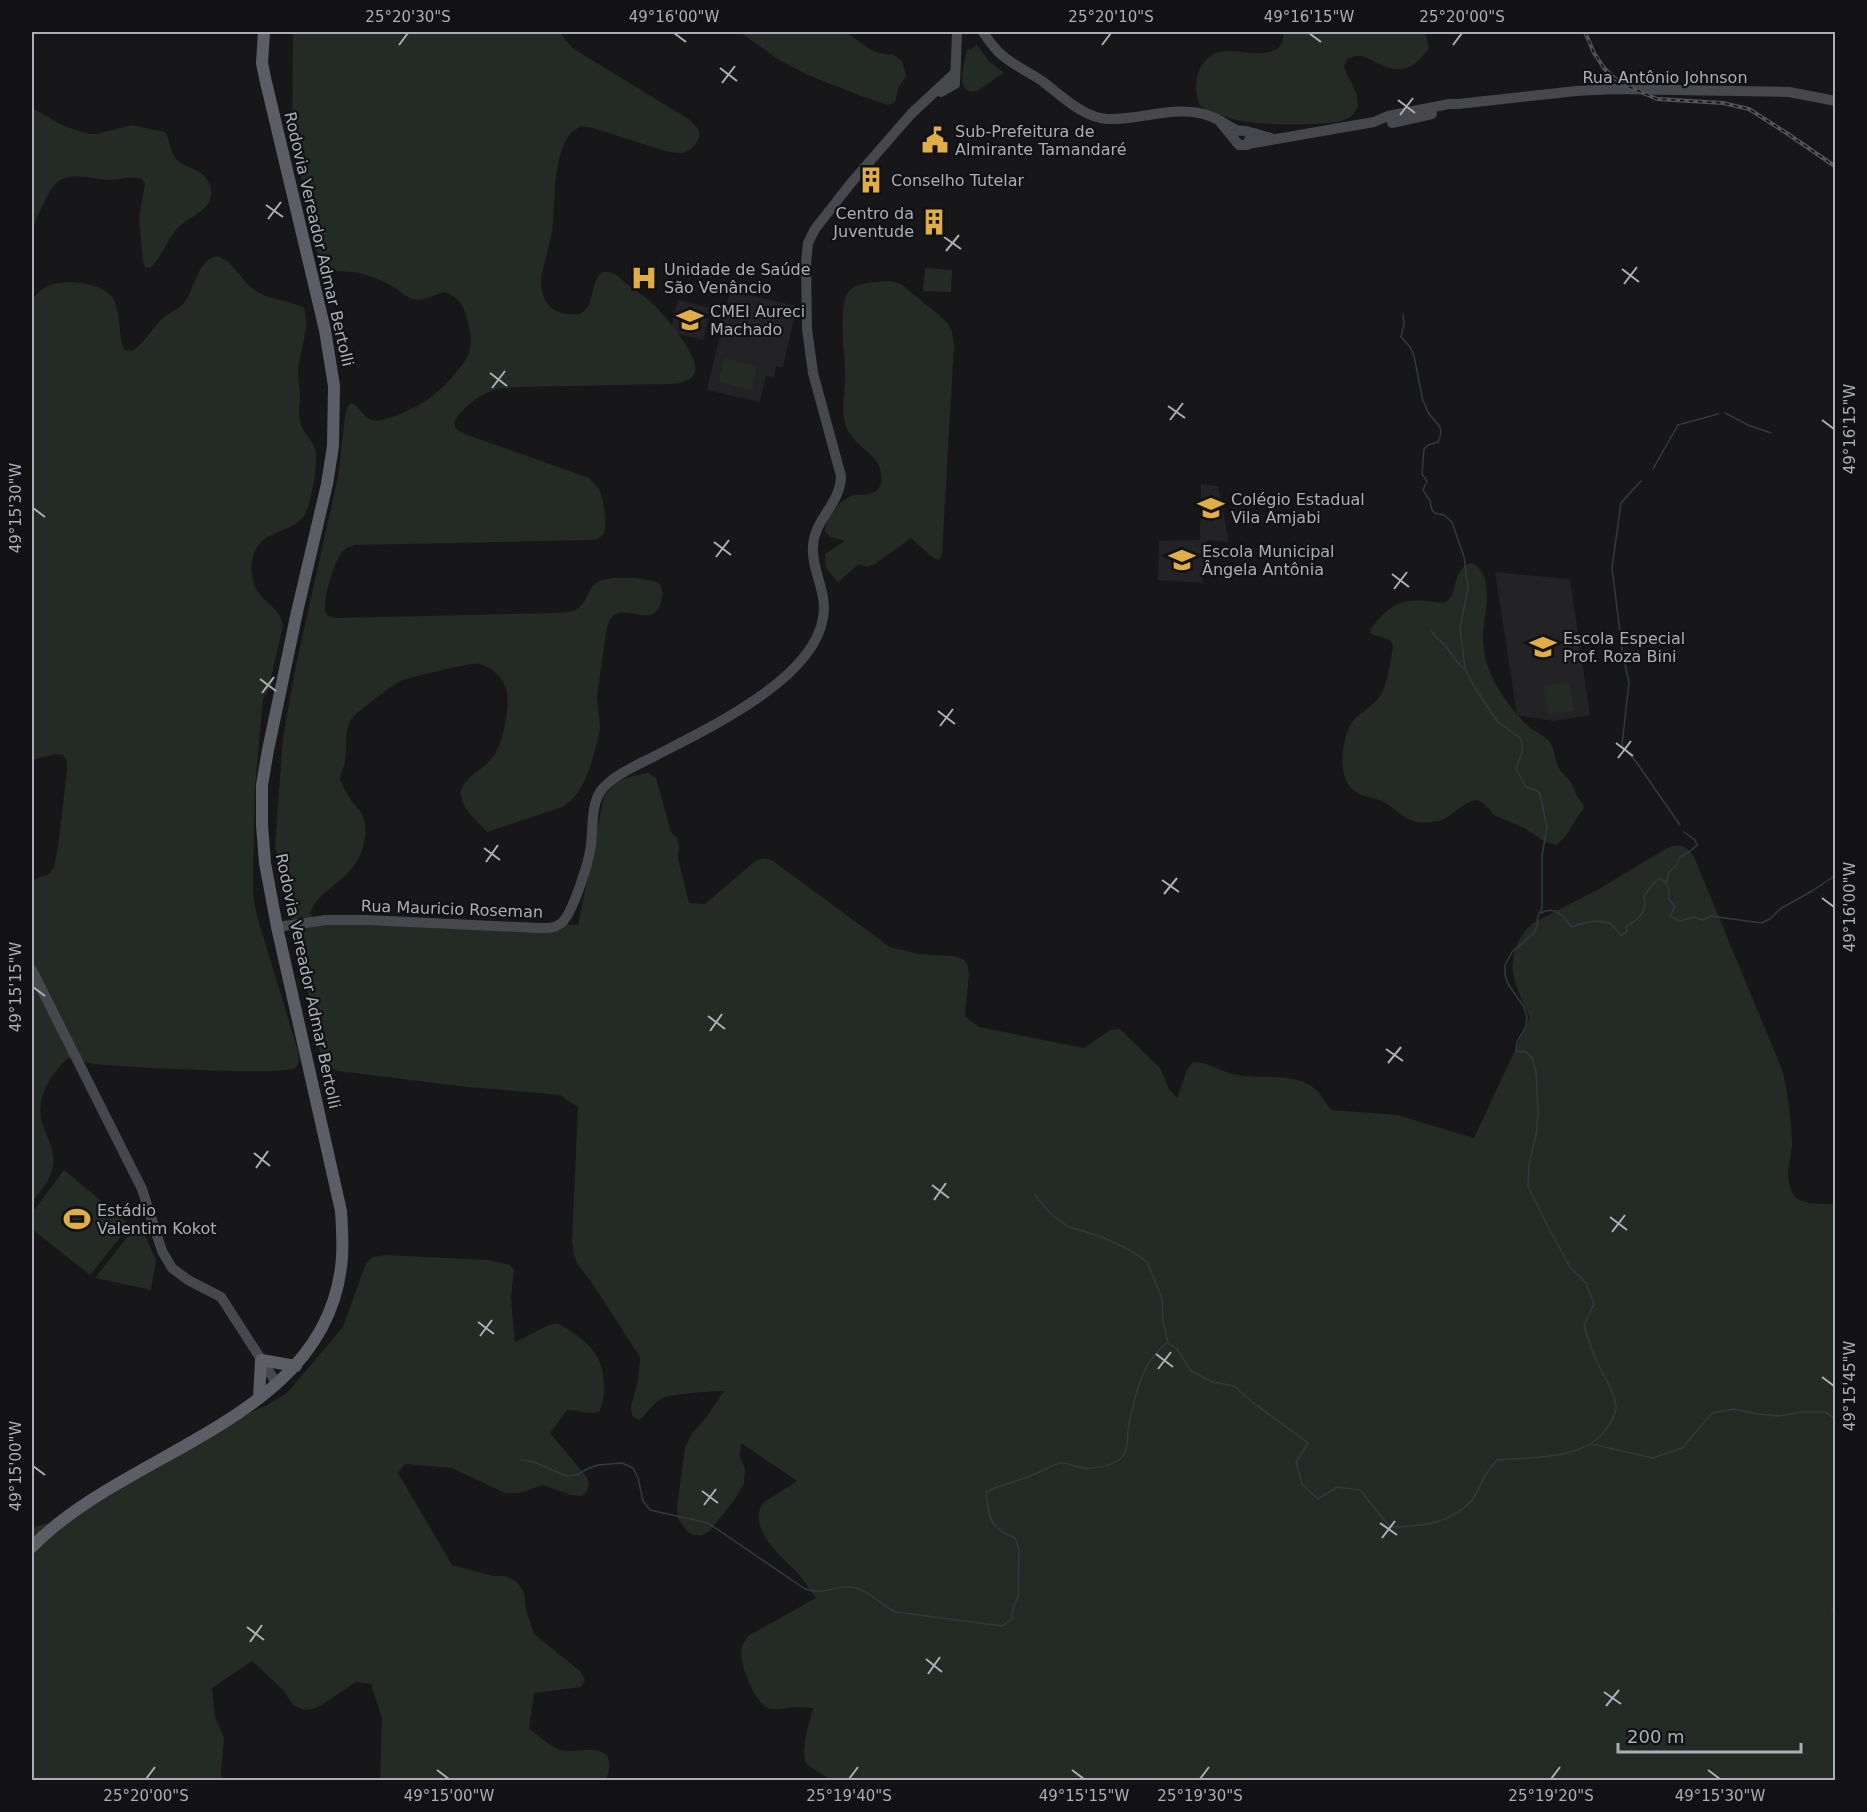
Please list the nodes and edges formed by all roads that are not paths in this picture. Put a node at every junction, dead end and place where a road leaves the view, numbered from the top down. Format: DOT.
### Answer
graph roads {
  1 [pos="264,32"];
  2 [pos="957,32"];
  3 [pos="965,32"];
  4 [pos="975,32"];
  5 [pos="983,32"];
  6 [pos="957,45"];
  7 [pos="1049,88"];
  8 [pos="1836,101"];
  9 [pos="277,927"];
  10 [pos="32,970"];
  11 [pos="261,1360"];
  12 [pos="300,1361"];
  13 [pos="277,1384"];
  14 [pos="259,1398"];
  15 [pos="32,1547"];
  1 -- 9 [label="highway, Rodovia Vereador Admar Bertolli"];
  2 -- 6 [label="main road, Rua Mauricio Roseman"];
  3 -- 6 [label="main road, Rua Mauricio Roseman"];
  4 -- 7 [label="main road, Rua Antônio Johnson"];
  5 -- 7 [label="main road, Rua Antônio Johnson"];
  6 -- 9 [label="main road, Rua Mauricio Roseman"];
  7 -- 8 [label="main road, Rua Antônio Johnson"];
  9 -- 12 [label="highway, Rodovia Vereador Admar Bertolli"];
  10 -- 11 [label="main road"];
  11 -- 12 [label="highway"];
  11 -- 13 [label="main road"];
  11 -- 14 [label="highway"];
  12 -- 13 [label="highway, Rodovia Vereador Admar Bertolli"];
  13 -- 14 [label="highway, Rodovia Vereador Admar Bertolli"];
  14 -- 15 [label="highway, Rodovia Vereador Admar Bertolli"];
}
